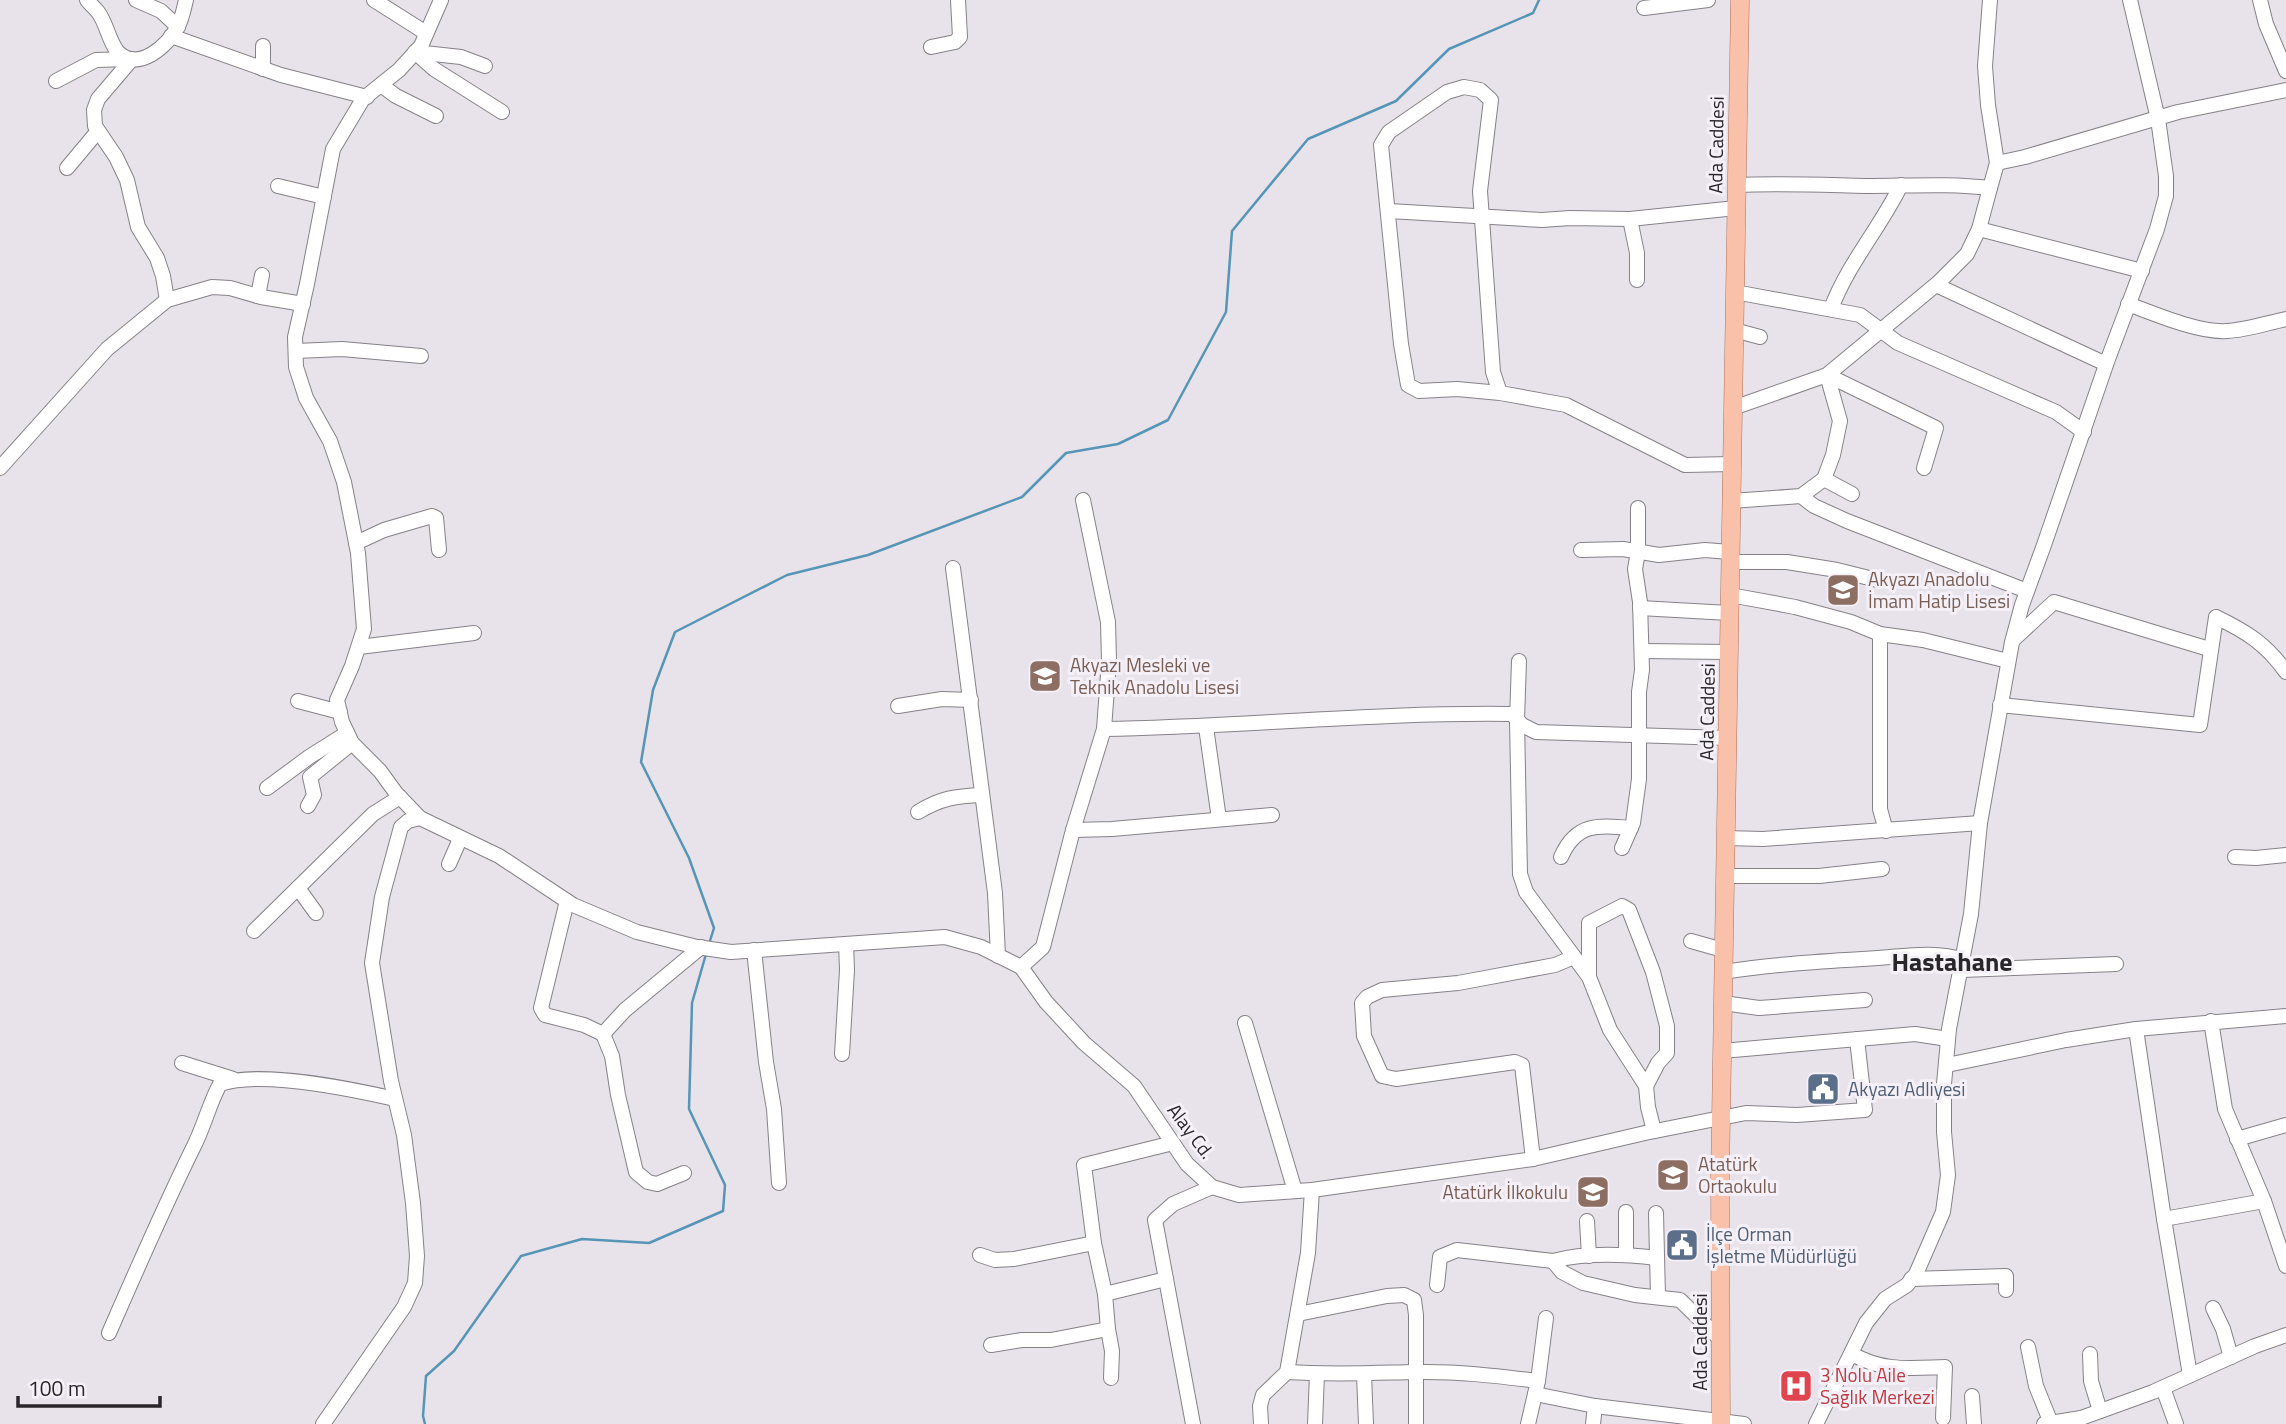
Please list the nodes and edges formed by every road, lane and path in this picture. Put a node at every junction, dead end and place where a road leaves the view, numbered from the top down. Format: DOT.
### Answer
graph roads {
  1 [pos="87,0"];
  2 [pos="136,0"];
  3 [pos="186,0"];
  4 [pos="374,0"];
  5 [pos="442,0"];
  6 [pos="958,0"];
  7 [pos="1708,0"];
  8 [pos="1740,0"];
  9 [pos="1990,0"];
  10 [pos="2130,0"];
  11 [pos="2260,0"];
  12 [pos="1644,8"];
  13 [pos="174,32"];
  14 [pos="426,33"];
  15 [pos="263,46"];
  16 [pos="932,47"];
  17 [pos="415,52"];
  18 [pos="132,59"];
  19 [pos="485,66"];
  20 [pos="263,69"];
  21 [pos="2286,71"];
  22 [pos="56,81"];
  23 [pos="381,85"];
  24 [pos="2286,90"];
  25 [pos="366,97"];
  26 [pos="502,111"];
  27 [pos="436,116"];
  28 [pos="2158,119"];
  29 [pos="98,131"];
  30 [pos="1997,163"];
  31 [pos="67,168"];
  32 [pos="1737,185"];
  33 [pos="1901,185"];
  34 [pos="278,186"];
  35 [pos="1990,188"];
  36 [pos="324,197"];
  37 [pos="1736,208"];
  38 [pos="1389,211"];
  39 [pos="1482,217"];
  40 [pos="1630,219"];
  41 [pos="1979,229"];
  42 [pos="2142,271"];
  43 [pos="262,275"];
  44 [pos="1637,280"];
  45 [pos="1936,285"];
  46 [pos="1735,292"];
  47 [pos="258,296"];
  48 [pos="167,300"];
  49 [pos="303,304"];
  50 [pos="2128,304"];
  51 [pos="1831,309"];
  52 [pos="2286,319"];
  53 [pos="1734,330"];
  54 [pos="1880,330"];
  55 [pos="1760,337"];
  56 [pos="296,351"];
  57 [pos="421,356"];
  58 [pos="2106,364"];
  59 [pos="1827,375"];
  60 [pos="1500,393"];
  61 [pos="1733,408"];
  62 [pos="2084,432"];
  63 [pos="1732,464"];
  64 [pos="0,468"];
  65 [pos="1924,468"];
  66 [pos="1824,479"];
  67 [pos="1852,494"];
  68 [pos="1801,496"];
  69 [pos="1083,500"];
  70 [pos="1731,501"];
  71 [pos="1638,508"];
  72 [pos="356,543"];
  73 [pos="439,550"];
  74 [pos="1581,550"];
  75 [pos="1638,552"];
  76 [pos="1730,557"];
  77 [pos="953,568"];
  78 [pos="1881,581"];
  79 [pos="2027,591"];
  80 [pos="1729,604"];
  81 [pos="1640,608"];
  82 [pos="474,633"];
  83 [pos="1880,634"];
  84 [pos="2011,642"];
  85 [pos="359,647"];
  86 [pos="2210,649"];
  87 [pos="1642,651"];
  88 [pos="1729,652"];
  89 [pos="2008,661"];
  90 [pos="1519,662"];
  91 [pos="2286,672"];
  92 [pos="971,700"];
  93 [pos="298,701"];
  94 [pos="2000,705"];
  95 [pos="898,706"];
  96 [pos="340,712"];
  97 [pos="1517,720"];
  98 [pos="1206,727"];
  99 [pos="1104,729"];
  100 [pos="1639,735"];
  101 [pos="350,738"];
  102 [pos="1727,738"];
  103 [pos="267,788"];
  104 [pos="982,795"];
  105 [pos="400,797"];
  106 [pos="308,806"];
  107 [pos="918,812"];
  108 [pos="1272,815"];
  109 [pos="420,818"];
  110 [pos="1219,819"];
  111 [pos="1980,823"];
  112 [pos="1631,828"];
  113 [pos="1073,830"];
  114 [pos="1886,831"];
  115 [pos="1726,838"];
  116 [pos="460,839"];
  117 [pos="1622,848"];
  118 [pos="2286,855"];
  119 [pos="1560,857"];
  120 [pos="2235,857"];
  121 [pos="449,864"];
  122 [pos="1882,869"];
  123 [pos="1725,876"];
  124 [pos="298,888"];
  125 [pos="567,901"];
  126 [pos="316,913"];
  127 [pos="254,930"];
  128 [pos="1691,941"];
  129 [pos="846,944"];
  130 [pos="699,947"];
  131 [pos="754,950"];
  132 [pos="1723,950"];
  133 [pos="998,956"];
  134 [pos="1574,957"];
  135 [pos="2116,964"];
  136 [pos="1963,965"];
  137 [pos="1021,967"];
  138 [pos="1723,972"];
  139 [pos="1589,977"];
  140 [pos="1865,1000"];
  141 [pos="1723,1003"];
  142 [pos="2286,1016"];
  143 [pos="2211,1021"];
  144 [pos="1245,1023"];
  145 [pos="2136,1029"];
  146 [pos="603,1034"];
  147 [pos="1857,1039"];
  148 [pos="1948,1039"];
  149 [pos="1722,1051"];
  150 [pos="842,1054"];
  151 [pos="183,1063"];
  152 [pos="1947,1065"];
  153 [pos="233,1079"];
  154 [pos="1646,1086"];
  155 [pos="395,1099"];
  156 [pos="1721,1119"];
  157 [pos="2286,1125"];
  158 [pos="1654,1131"];
  159 [pos="2237,1139"];
  160 [pos="1173,1143"];
  161 [pos="1533,1159"];
  162 [pos="684,1174"];
  163 [pos="779,1184"];
  164 [pos="1212,1187"];
  165 [pos="1312,1190"];
  166 [pos="1295,1191"];
  167 [pos="2264,1201"];
  168 [pos="1626,1212"];
  169 [pos="1656,1213"];
  170 [pos="2164,1219"];
  171 [pos="1587,1221"];
  172 [pos="2282,1238"];
  173 [pos="1094,1243"];
  174 [pos="1626,1254"];
  175 [pos="980,1255"];
  176 [pos="1589,1256"];
  177 [pos="1657,1258"];
  178 [pos="1553,1261"];
  179 [pos="2286,1266"];
  180 [pos="1166,1279"];
  181 [pos="1911,1279"];
  182 [pos="1437,1285"];
  183 [pos="2006,1290"];
  184 [pos="1105,1294"];
  185 [pos="1658,1297"];
  186 [pos="2213,1308"];
  187 [pos="1298,1314"];
  188 [pos="1546,1318"];
  189 [pos="1108,1329"];
  190 [pos="109,1334"];
  191 [pos="2286,1335"];
  192 [pos="1721,1339"];
  193 [pos="990,1345"];
  194 [pos="2028,1347"];
  195 [pos="1852,1354"];
  196 [pos="2090,1354"];
  197 [pos="2231,1357"];
  198 [pos="1287,1372"];
  199 [pos="1416,1372"];
  200 [pos="1317,1374"];
  201 [pos="1364,1375"];
  202 [pos="2190,1375"];
  203 [pos="1111,1378"];
  204 [pos="1537,1387"];
  205 [pos="2163,1388"];
  206 [pos="1972,1396"];
  207 [pos="1595,1406"];
  208 [pos="2100,1411"];
  209 [pos="1942,1418"];
  210 [pos="1721,1423"];
  211 [pos="2053,1423"];
  212 [pos="323,1424"];
  213 [pos="1193,1424"];
  214 [pos="1261,1424"];
  215 [pos="1314,1424"];
  216 [pos="1366,1424"];
  217 [pos="1416,1424"];
  218 [pos="1528,1424"];
  219 [pos="1593,1424"];
  220 [pos="1744,1424"];
  221 [pos="1816,1424"];
  222 [pos="1974,1424"];
  223 [pos="2176,1424"];
  1 -- 18 [label="street"];
  2 -- 13 [label="street"];
  3 -- 13 [label="street"];
  4 -- 14 [label="street"];
  5 -- 14 [label="street"];
  6 -- 16 [label="street"];
  7 -- 12 [label="street"];
  8 -- 32 [label="main road, Ada Caddesi"];
  9 -- 30 [label="street"];
  10 -- 28 [label="street"];
  11 -- 21 [label="street"];
  13 -- 18 [label="street"];
  13 -- 20 [label="street"];
  14 -- 17 [label="street"];
  15 -- 20 [label="street"];
  17 -- 19 [label="street"];
  17 -- 23 [label="street"];
  17 -- 26 [label="street"];
  18 -- 22 [label="street"];
  18 -- 29 [label="street"];
  20 -- 25 [label="street"];
  23 -- 25 [label="street"];
  23 -- 27 [label="street"];
  24 -- 28 [label="street"];
  25 -- 36 [label="street"];
  28 -- 30 [label="street"];
  28 -- 42 [label="street"];
  29 -- 31 [label="street"];
  29 -- 48 [label="street"];
  30 -- 35 [label="street"];
  32 -- 33 [label="street"];
  32 -- 37 [label="main road, Ada Caddesi"];
  33 -- 35 [label="street"];
  33 -- 51 [label="street"];
  34 -- 36 [label="street"];
  35 -- 41 [label="street"];
  36 -- 49 [label="street"];
  37 -- 40 [label="street"];
  37 -- 46 [label="main road, Ada Caddesi"];
  38 -- 39 [label="street"];
  38 -- 39 [label="street"];
  38 -- 60 [label="street"];
  39 -- 40 [label="street"];
  39 -- 60 [label="street"];
  40 -- 44 [label="street"];
  41 -- 42 [label="street"];
  41 -- 45 [label="street"];
  42 -- 50 [label="street"];
  43 -- 47 [label="street"];
  45 -- 54 [label="street"];
  45 -- 58 [label="street"];
  46 -- 51 [label="street"];
  46 -- 53 [label="main road, Ada Caddesi"];
  47 -- 48 [label="street"];
  47 -- 49 [label="street"];
  48 -- 64 [label="street"];
  49 -- 56 [label="street"];
  50 -- 52 [label="street"];
  50 -- 58 [label="street"];
  51 -- 54 [label="street"];
  53 -- 55 [label="street"];
  53 -- 61 [label="main road, Ada Caddesi"];
  54 -- 59 [label="street"];
  54 -- 62 [label="street"];
  56 -- 57 [label="street"];
  56 -- 72 [label="street"];
  58 -- 62 [label="street"];
  59 -- 61 [label="street"];
  59 -- 65 [label="street"];
  59 -- 66 [label="street"];
  60 -- 63 [label="street"];
  61 -- 63 [label="main road, Ada Caddesi"];
  62 -- 79 [label="street"];
  63 -- 70 [label="main road, Ada Caddesi"];
  66 -- 67 [label="street"];
  66 -- 68 [label="street"];
  68 -- 70 [label="street"];
  68 -- 79 [label="street"];
  69 -- 99 [label="street"];
  70 -- 76 [label="main road, Ada Caddesi"];
  71 -- 75 [label="street"];
  72 -- 73 [label="street"];
  72 -- 85 [label="street"];
  74 -- 75 [label="street"];
  75 -- 76 [label="street"];
  75 -- 81 [label="street"];
  76 -- 78 [label="street"];
  76 -- 80 [label="main road, Ada Caddesi"];
  77 -- 92 [label="street"];
  79 -- 84 [label="street"];
  80 -- 81 [label="street"];
  80 -- 83 [label="street"];
  80 -- 88 [label="main road, Ada Caddesi"];
  81 -- 87 [label="street"];
  82 -- 85 [label="street"];
  83 -- 89 [label="street"];
  83 -- 114 [label="street"];
  84 -- 86 [label="street"];
  84 -- 89 [label="street"];
  85 -- 96 [label="street"];
  86 -- 91 [label="street"];
  86 -- 94 [label="street"];
  87 -- 88 [label="street"];
  87 -- 100 [label="street"];
  88 -- 102 [label="main road, Ada Caddesi"];
  89 -- 94 [label="street"];
  90 -- 97 [label="street"];
  92 -- 95 [label="street"];
  92 -- 104 [label="street"];
  93 -- 96 [label="street"];
  94 -- 111 [label="street"];
  96 -- 101 [label="street"];
  97 -- 98 [label="street"];
  97 -- 100 [label="street"];
  97 -- 134 [label="street"];
  98 -- 99 [label="street"];
  98 -- 110 [label="street"];
  99 -- 113 [label="street"];
  100 -- 102 [label="street"];
  100 -- 112 [label="street"];
  101 -- 103 [label="street"];
  101 -- 105 [label="street, Alay Cd."];
  101 -- 106 [label="street"];
  102 -- 115 [label="main road, Ada Caddesi"];
  104 -- 107 [label="street"];
  104 -- 133 [label="street"];
  105 -- 109 [label="street, Alay Cd."];
  105 -- 124 [label="street"];
  108 -- 110 [label="street"];
  109 -- 116 [label="street, Alay Cd."];
  109 -- 155 [label="street"];
  110 -- 113 [label="street"];
  111 -- 114 [label="street"];
  111 -- 136 [label="street"];
  112 -- 117 [label="street"];
  112 -- 119 [label="street"];
  113 -- 137 [label="street"];
  114 -- 115 [label="street"];
  115 -- 123 [label="main road, Ada Caddesi"];
  116 -- 121 [label="street"];
  116 -- 125 [label="street, Alay Cd."];
  118 -- 120 [label="street"];
  122 -- 123 [label="street"];
  123 -- 132 [label="main road, Ada Caddesi"];
  124 -- 126 [label="street"];
  124 -- 127 [label="street"];
  125 -- 130 [label="street, Alay Cd."];
  125 -- 146 [label="street"];
  128 -- 132 [label="street"];
  129 -- 131 [label="street, Alay Cd."];
  129 -- 133 [label="street, Alay Cd."];
  129 -- 150 [label="street"];
  130 -- 131 [label="street, Alay Cd."];
  130 -- 146 [label="street"];
  131 -- 163 [label="street"];
  132 -- 138 [label="main road, Ada Caddesi"];
  133 -- 137 [label="street, Alay Cd."];
  134 -- 139 [label="street"];
  134 -- 161 [label="street"];
  135 -- 136 [label="street"];
  136 -- 138 [label="street"];
  136 -- 148 [label="street"];
  137 -- 160 [label="street, Alay Cd."];
  138 -- 141 [label="main road, Ada Caddesi"];
  139 -- 154 [label="street"];
  139 -- 154 [label="street"];
  140 -- 141 [label="street"];
  141 -- 149 [label="main road, Ada Caddesi"];
  142 -- 143 [label="street"];
  143 -- 145 [label="street"];
  143 -- 159 [label="street"];
  144 -- 166 [label="street"];
  145 -- 152 [label="street"];
  145 -- 170 [label="street"];
  146 -- 162 [label="street"];
  147 -- 148 [label="street"];
  147 -- 149 [label="street"];
  147 -- 156 [label="street, Alay Cd."];
  148 -- 152 [label="street"];
  149 -- 156 [label="main road, Ada Caddesi"];
  151 -- 153 [label="street"];
  152 -- 181 [label="street"];
  153 -- 155 [label="street"];
  153 -- 190 [label="street"];
  154 -- 158 [label="street"];
  155 -- 212 [label="street"];
  156 -- 158 [label="street, Alay Cd."];
  156 -- 192 [label="main road, Ada Caddesi"];
  157 -- 159 [label="street"];
  158 -- 161 [label="street, Alay Cd."];
  159 -- 167 [label="street"];
  160 -- 164 [label="street, Alay Cd."];
  160 -- 173 [label="street"];
  161 -- 165 [label="street, Alay Cd."];
  164 -- 166 [label="street, Alay Cd."];
  164 -- 180 [label="street"];
  165 -- 166 [label="street, Alay Cd."];
  165 -- 187 [label="street"];
  167 -- 170 [label="street"];
  167 -- 172 [label="street"];
  168 -- 174 [label="street"];
  169 -- 177 [label="street"];
  170 -- 202 [label="street"];
  171 -- 176 [label="street"];
  172 -- 179 [label="street"];
  173 -- 175 [label="street"];
  173 -- 184 [label="street"];
  174 -- 176 [label="street"];
  174 -- 177 [label="street"];
  176 -- 178 [label="street"];
  177 -- 185 [label="street"];
  178 -- 182 [label="street"];
  178 -- 185 [label="street"];
  180 -- 184 [label="street"];
  180 -- 213 [label="street"];
  181 -- 183 [label="street"];
  181 -- 195 [label="street"];
  184 -- 189 [label="street"];
  185 -- 192 [label="street"];
  186 -- 197 [label="street"];
  187 -- 198 [label="street"];
  187 -- 199 [label="street"];
  188 -- 204 [label="street"];
  189 -- 193 [label="street"];
  189 -- 203 [label="street"];
  191 -- 197 [label="street"];
  192 -- 210 [label="main road, Ada Caddesi"];
  194 -- 211 [label="street"];
  195 -- 209 [label="street"];
  195 -- 221 [label="street"];
  196 -- 208 [label="street"];
  197 -- 202 [label="street"];
  198 -- 200 [label="street"];
  198 -- 214 [label="street"];
  199 -- 201 [label="street"];
  199 -- 204 [label="street"];
  199 -- 217 [label="street"];
  200 -- 201 [label="street"];
  200 -- 215 [label="street"];
  201 -- 216 [label="street"];
  202 -- 205 [label="street"];
  204 -- 207 [label="street"];
  204 -- 218 [label="street"];
  205 -- 208 [label="street"];
  205 -- 223 [label="street"];
  206 -- 222 [label="street"];
  207 -- 210 [label="street"];
  207 -- 219 [label="street"];
  208 -- 211 [label="street"];
  210 -- 220 [label="street"];
}
